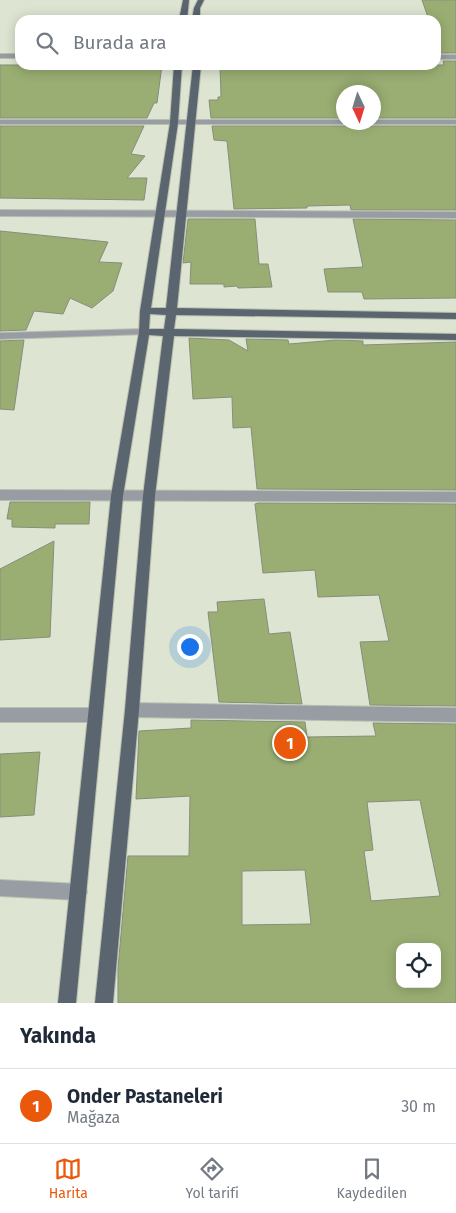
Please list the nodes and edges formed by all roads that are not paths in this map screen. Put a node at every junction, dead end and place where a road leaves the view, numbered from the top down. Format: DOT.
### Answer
graph roads {
  1 [pos="186,0"];
  2 [pos="201,0"];
  3 [pos="184,15"];
  4 [pos="196,15"];
  5 [pos="0,56"];
  6 [pos="15,56"];
  7 [pos="441,57"];
  8 [pos="456,58"];
  9 [pos="178,70"];
  10 [pos="196,70"];
  11 [pos="0,122"];
  12 [pos="456,122"];
  13 [pos="174,123"];
  14 [pos="192,123"];
  15 [pos="160,212"];
  16 [pos="0,213"];
  17 [pos="183,213"];
  18 [pos="456,215"];
  19 [pos="145,311"];
  20 [pos="170,312"];
  21 [pos="456,316"];
  22 [pos="144,332"];
  23 [pos="169,332"];
  24 [pos="0,336"];
  25 [pos="456,337"];
  26 [pos="0,495"];
  27 [pos="117,496"];
  28 [pos="149,496"];
  29 [pos="456,497"];
  30 [pos="132,710"];
  31 [pos="0,715"];
  32 [pos="94,715"];
  33 [pos="456,715"];
  34 [pos="0,888"];
  35 [pos="79,892"];
  36 [pos="67,1003"];
  37 [pos="104,1003"];
  1 -- 3 [label="main road"];
  2 -- 4 [label="main road"];
  5 -- 6 [label="street"];
  7 -- 8 [label="street"];
  9 -- 13 [label="main road"];
  10 -- 14 [label="main road"];
  11 -- 13 [label="street"];
  12 -- 14 [label="street"];
  13 -- 14 [label="street"];
  13 -- 15 [label="main road"];
  14 -- 17 [label="main road"];
  15 -- 16 [label="street"];
  15 -- 17 [label="street"];
  15 -- 19 [label="main road"];
  17 -- 18 [label="street"];
  17 -- 20 [label="main road"];
  19 -- 20 [label="main road"];
  19 -- 22 [label="main road"];
  20 -- 21 [label="main road"];
  20 -- 23 [label="main road"];
  22 -- 23 [label="main road"];
  22 -- 24 [label="street"];
  22 -- 27 [label="main road"];
  23 -- 25 [label="main road"];
  23 -- 28 [label="main road"];
  26 -- 27 [label="street"];
  27 -- 28 [label="street"];
  27 -- 32 [label="main road"];
  28 -- 29 [label="street"];
  28 -- 30 [label="main road"];
  30 -- 33 [label="street"];
  30 -- 37 [label="main road"];
  31 -- 32 [label="street"];
  32 -- 35 [label="main road"];
  34 -- 35 [label="street"];
  35 -- 36 [label="main road"];
}
